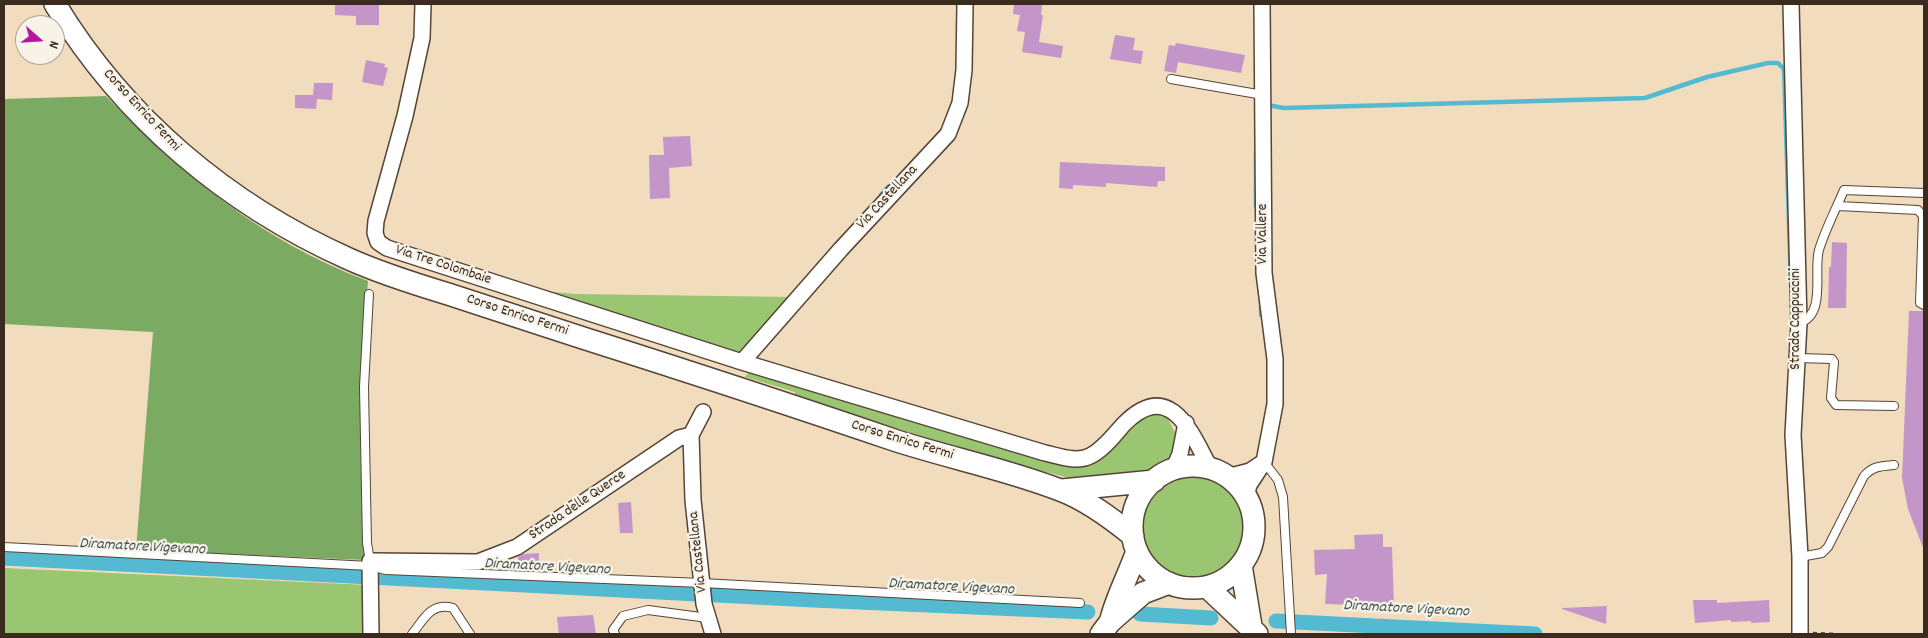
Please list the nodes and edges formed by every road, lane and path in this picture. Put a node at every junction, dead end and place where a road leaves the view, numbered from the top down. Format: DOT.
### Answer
graph roads {
  1 [pos="55,4"];
  2 [pos="423,4"];
  3 [pos="965,4"];
  4 [pos="1262,4"];
  5 [pos="1790,4"];
  6 [pos="1171,79"];
  7 [pos="1263,95"];
  8 [pos="1924,193"];
  9 [pos="1838,206"];
  10 [pos="369,294"];
  11 [pos="1924,305"];
  12 [pos="1799,323"];
  13 [pos="1798,358"];
  14 [pos="742,362"];
  15 [pos="1894,406"];
  16 [pos="703,412"];
  17 [pos="1186,423"];
  18 [pos="691,435"];
  19 [pos="1264,462"];
  20 [pos="1894,465"];
  21 [pos="1172,470"];
  22 [pos="1218,472"];
  23 [pos="1154,481"];
  24 [pos="1062,490"];
  25 [pos="1246,497"];
  26 [pos="1135,543"];
  27 [pos="4,547"];
  28 [pos="1800,557"];
  29 [pos="1241,565"];
  30 [pos="370,571"];
  31 [pos="702,583"];
  32 [pos="1169,583"];
  33 [pos="1207,587"];
  34 [pos="1080,602"];
  35 [pos="706,611"];
  36 [pos="1105,628"];
  37 [pos="1254,630"];
  38 [pos="1800,632"];
  39 [pos="371,634"];
  40 [pos="412,634"];
  41 [pos="470,634"];
  42 [pos="614,634"];
  43 [pos="712,634"];
  44 [pos="1291,634"];
  45 [pos="1836,634"];
  1 -- 24 [label="main road, Corso Enrico Fermi"];
  2 -- 14 [label="street, Via Tre Colombaie"];
  3 -- 14 [label="street, Via Castellana"];
  4 -- 7 [label="street, Via Vallere"];
  5 -- 12 [label="street, Strada Cappuccini"];
  6 -- 7 [label="lane"];
  7 -- 19 [label="street, Via Vallere"];
  8 -- 9 [label="lane"];
  9 -- 11 [label="lane"];
  9 -- 12 [label="lane"];
  10 -- 30 [label="lane"];
  12 -- 13 [label="street, Strada Cappuccini"];
  13 -- 15 [label="lane"];
  13 -- 28 [label="street, Strada Cappuccini"];
  14 -- 17 [label="street"];
  16 -- 18 [label="street, Via Castellana"];
  17 -- 21 [label="street"];
  17 -- 22 [label="street"];
  18 -- 30 [label="street, Strada delle Querce"];
  18 -- 31 [label="street, Via Castellana"];
  19 -- 22 [label="street"];
  19 -- 25 [label="street, Via Vallere"];
  19 -- 44 [label="lane"];
  20 -- 28 [label="lane"];
  21 -- 22 [label="main road"];
  21 -- 23 [label="main road"];
  22 -- 25 [label="main road"];
  23 -- 24 [label="main road, Corso Enrico Fermi"];
  23 -- 26 [label="main road"];
  24 -- 26 [label="main road, Corso Enrico Fermi"];
  25 -- 29 [label="main road"];
  26 -- 32 [label="main road"];
  26 -- 36 [label="main road"];
  27 -- 30 [label="lane"];
  28 -- 38 [label="street, Strada Cappuccini"];
  29 -- 33 [label="main road"];
  29 -- 37 [label="main road"];
  30 -- 31 [label="lane"];
  30 -- 39 [label="street"];
  31 -- 34 [label="lane"];
  31 -- 35 [label="street, Via Castellana"];
  32 -- 33 [label="main road"];
  32 -- 36 [label="main road"];
  33 -- 37 [label="main road"];
  35 -- 42 [label="lane"];
  35 -- 43 [label="street, Via Castellana"];
  38 -- 45 [label="path"];
  40 -- 41 [label="lane"];
}
